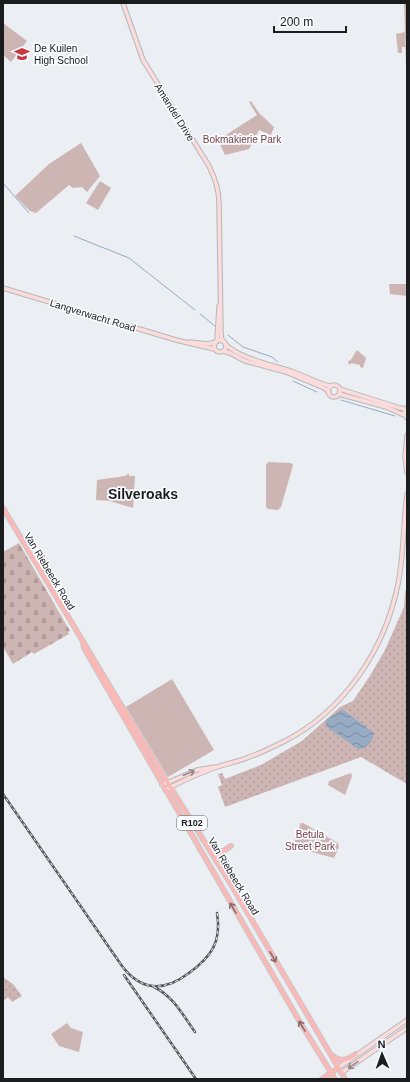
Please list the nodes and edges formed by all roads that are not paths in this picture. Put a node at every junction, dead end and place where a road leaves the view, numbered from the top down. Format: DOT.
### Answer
graph roads {
  1 [pos="123,3"];
  2 [pos="3,288"];
  3 [pos="221,293"];
  4 [pos="183,342"];
  5 [pos="216,342"];
  6 [pos="224,343"];
  7 [pos="214,349"];
  8 [pos="223,351"];
  9 [pos="331,386"];
  10 [pos="328,392"];
  11 [pos="340,392"];
  12 [pos="407,408"];
  13 [pos="406,418"];
  14 [pos="407,435"];
  15 [pos="407,473"];
  16 [pos="407,494"];
  17 [pos="3,508"];
  18 [pos="83,643"];
  19 [pos="218,766"];
  20 [pos="167,783"];
  21 [pos="162,785"];
  22 [pos="170,787"];
  23 [pos="165,790"];
  24 [pos="200,836"];
  25 [pos="231,846"];
  26 [pos="223,851"];
  27 [pos="216,862"];
  28 [pos="407,1020"];
  29 [pos="407,1028"];
  30 [pos="328,1050"];
  31 [pos="356,1054"];
  32 [pos="338,1068"];
  33 [pos="331,1072"];
  34 [pos="341,1073"];
  35 [pos="322,1079"];
  36 [pos="335,1079"];
  37 [pos="345,1079"];
  1 -- 3 [label="street, Amandel Drive"];
  2 -- 4 [label="street, Langverwacht Road"];
  3 -- 5 [label="street, Amandel Drive"];
  3 -- 6 [label="street, Amandel Drive"];
  4 -- 5 [label="street, Langverwacht Road"];
  4 -- 7 [label="street, Langverwacht Road"];
  5 -- 6 [label="street"];
  5 -- 7 [label="street"];
  6 -- 8 [label="street"];
  6 -- 9 [label="street"];
  7 -- 8 [label="street"];
  8 -- 10 [label="street"];
  9 -- 10 [label="street"];
  9 -- 11 [label="street"];
  10 -- 11 [label="street"];
  11 -- 12 [label="street"];
  11 -- 13 [label="street"];
  12 -- 13 [label="street"];
  14 -- 15 [label="street"];
  16 -- 19 [label="street"];
  17 -- 18 [label="main road, Van Riebeeck Road / R102"];
  18 -- 20 [label="main road, Van Riebeeck Road / R102"];
  18 -- 21 [label="main road, Van Riebeeck Road / R102"];
  20 -- 19 [label="street, one-way"];
  19 -- 22 [label="street"];
  20 -- 21 [label="street"];
  20 -- 22 [label="main road, Van Riebeeck Road / R102"];
  21 -- 23 [label="main road, Van Riebeeck Road / R102"];
  22 -- 23 [label="street"];
  22 -- 24 [label="main road, Van Riebeeck Road / R102"];
  33 -- 23 [label="main road, Van Riebeeck Road / R102, one-way"];
  24 -- 26 [label="main road"];
  24 -- 27 [label="main road, Van Riebeeck Road / R102"];
  25 -- 26 [label="main road"];
  26 -- 27 [label="main road"];
  27 -- 30 [label="main road, Van Riebeeck Road / R102, one-way"];
  28 -- 31 [label="street"];
  29 -- 34 [label="street, one-way"];
  30 -- 31 [label="main road"];
  30 -- 32 [label="main road, Van Riebeeck Road / R102"];
  31 -- 32 [label="street"];
  32 -- 33 [label="main road"];
  32 -- 34 [label="main road, Van Riebeeck Road / R102"];
  33 -- 35 [label="main road"];
  33 -- 36 [label="main road, Van Riebeeck Road / R102"];
  34 -- 36 [label="main road"];
  34 -- 37 [label="main road, Van Riebeeck Road / R102"];
}
